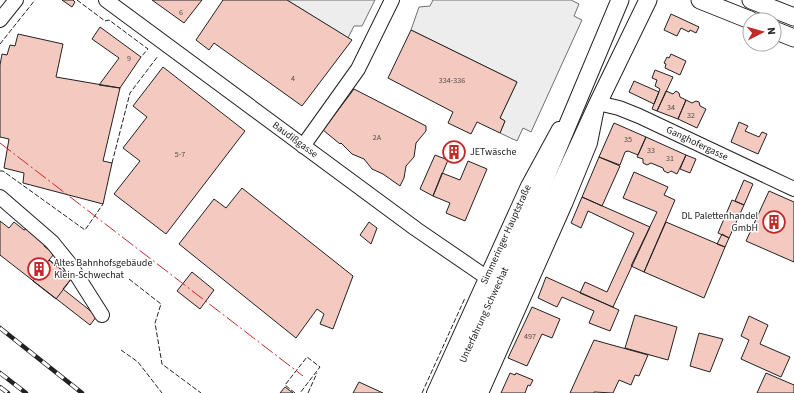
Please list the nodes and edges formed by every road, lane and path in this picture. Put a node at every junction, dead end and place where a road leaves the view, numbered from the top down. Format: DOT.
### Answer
graph roads {
  1 [pos="16,0"];
  2 [pos="106,0"];
  3 [pos="392,0"];
  4 [pos="620,0"];
  5 [pos="648,0"];
  6 [pos="700,0"];
  7 [pos="751,0"];
  8 [pos="742,17"];
  9 [pos="794,17"];
  10 [pos="0,20"];
  11 [pos="782,33"];
  12 [pos="794,38"];
  13 [pos="586,80"];
  14 [pos="598,103"];
  15 [pos="303,146"];
  16 [pos="794,189"];
  17 [pos="0,197"];
  18 [pos="527,240"];
  19 [pos="486,276"];
  20 [pos="102,315"];
  21 [pos="434,393"];
  22 [pos="448,393"];
  23 [pos="465,393"];
  24 [pos="481,393"];
  1 -- 10 [label="street"];
  2 -- 15 [label="street, Baudißgasse"];
  3 -- 15 [label="street"];
  4 -- 13 [label="main road, Simmeringer Hauptstraße"];
  5 -- 14 [label="main road"];
  6 -- 8 [label="main road"];
  7 -- 9 [label="main road"];
  11 -- 12 [label="main road"];
  13 -- 18 [label="main road, Simmeringer Hauptstraße"];
  13 -- 19 [label="street, Simmeringer Hauptstraße"];
  14 -- 16 [label="street, Ganghofergasse"];
  14 -- 18 [label="main road"];
  14 -- 24 [label="street"];
  15 -- 19 [label="street, Baudißgasse"];
  17 -- 20 [label="street"];
  18 -- 22 [label="main road, Unterfahrung Schwechat"];
  18 -- 23 [label="main road, Unterfahrung Schwechat"];
  19 -- 21 [label="street, Simmeringer Hauptstraße"];
}
